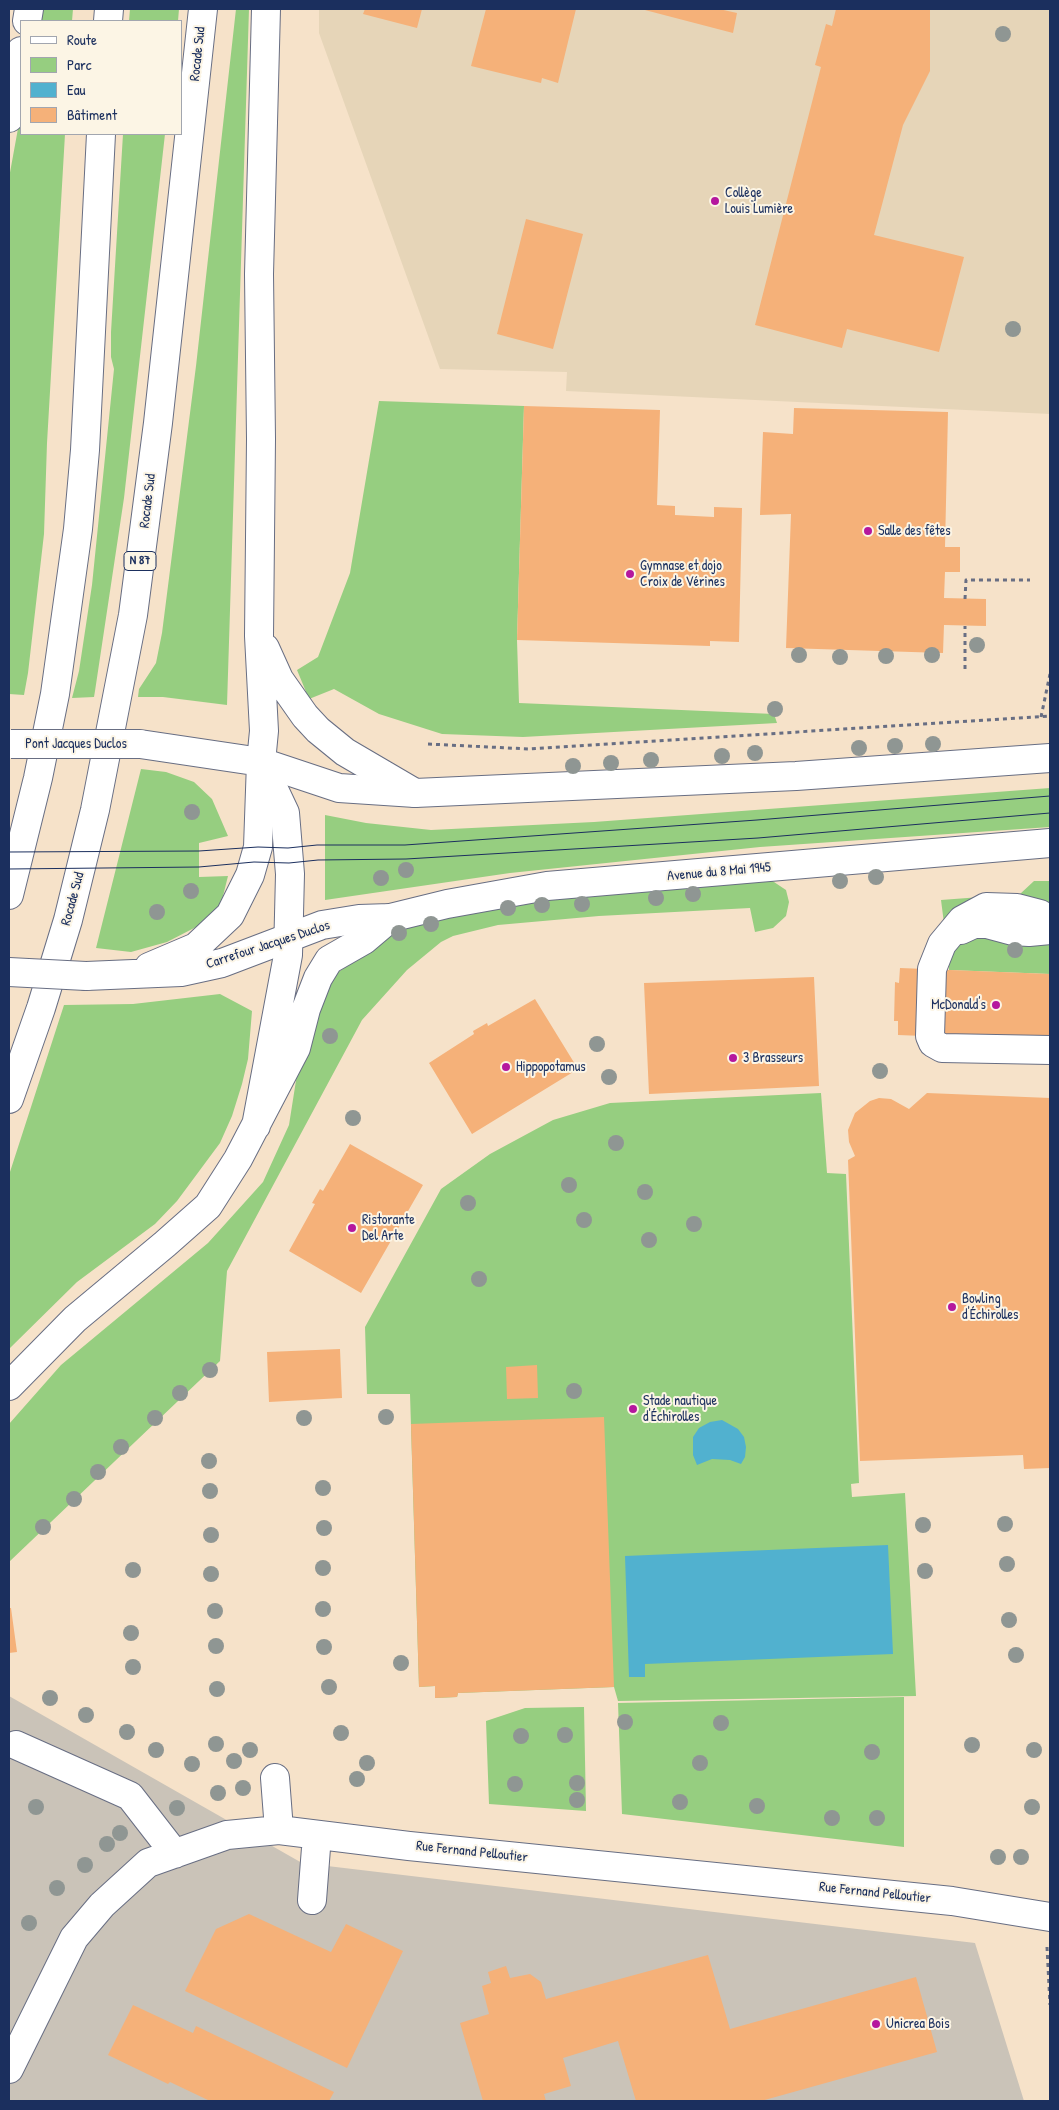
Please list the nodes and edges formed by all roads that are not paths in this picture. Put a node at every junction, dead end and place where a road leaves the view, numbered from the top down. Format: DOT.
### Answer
graph roads {
  1 [pos="204,9"];
  2 [pos="266,9"];
  3 [pos="20,57"];
  4 [pos="9,118"];
  5 [pos="101,135"];
  6 [pos="259,636"];
  7 [pos="10,744"];
  8 [pos="1050,758"];
  9 [pos="261,762"];
  10 [pos="415,793"];
  11 [pos="1050,843"];
  12 [pos="9,895"];
  13 [pos="390,918"];
  14 [pos="1050,921"];
  15 [pos="1050,930"];
  16 [pos="950,934"];
  17 [pos="288,938"];
  18 [pos="9,972"];
  19 [pos="134,973"];
  20 [pos="1050,1050"];
  21 [pos="9,1099"];
  22 [pos="256,1126"];
  23 [pos="9,1386"];
  24 [pos="16,1745"];
  25 [pos="275,1778"];
  26 [pos="280,1830"];
  27 [pos="317,1835"];
  28 [pos="175,1854"];
  29 [pos="312,1900"];
  30 [pos="1048,1917"];
  31 [pos="9,2069"];
  1 -- 21 [label="main road, Rocade Sud / N 87"];
  2 -- 6 [label="main road"];
  3 -- 4 [label="main road"];
  5 -- 12 [label="main road"];
  6 -- 9 [label="main road"];
  6 -- 10 [label="main road"];
  7 -- 9 [label="main road, Pont Jacques Duclos, bridge"];
  8 -- 10 [label="main road"];
  9 -- 10 [label="main road"];
  9 -- 17 [label="main road"];
  9 -- 19 [label="main road"];
  11 -- 13 [label="main road, Avenue du 8 Mai 1945"];
  13 -- 17 [label="main road, Carrefour Jacques Duclos"];
  13 -- 22 [label="main road"];
  14 -- 16 [label="main road"];
  15 -- 16 [label="main road"];
  16 -- 20 [label="main road"];
  17 -- 19 [label="main road, Carrefour Jacques Duclos"];
  17 -- 22 [label="main road"];
  18 -- 19 [label="main road, Carrefour Jacques Duclos, bridge"];
  22 -- 23 [label="main road"];
  24 -- 28 [label="main road"];
  25 -- 26 [label="main road"];
  26 -- 27 [label="main road, Rue Fernand Pelloutier"];
  26 -- 28 [label="main road, Rue Fernand Pelloutier"];
  27 -- 29 [label="main road"];
  27 -- 30 [label="main road, Rue Fernand Pelloutier"];
  28 -- 31 [label="main road, Rue Fernand Pelloutier"];
}
